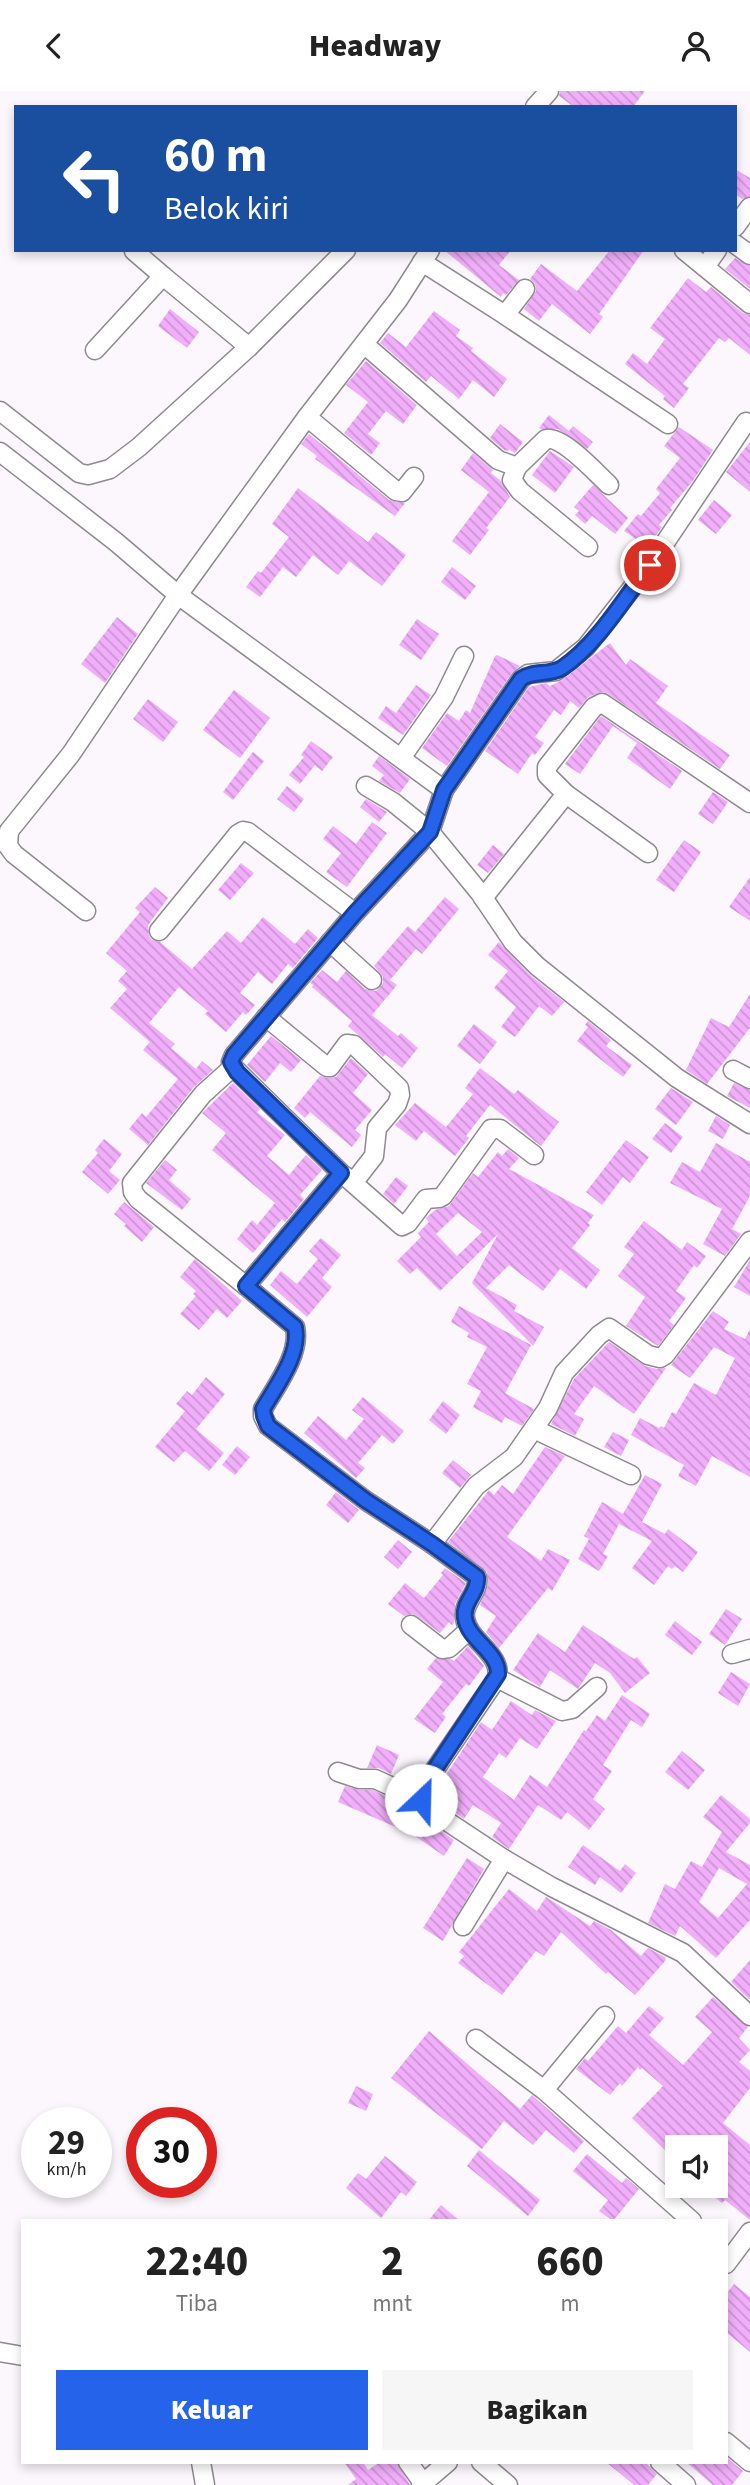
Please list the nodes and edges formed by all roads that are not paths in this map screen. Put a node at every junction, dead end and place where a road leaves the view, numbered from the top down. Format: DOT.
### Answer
graph roads {
  1 [pos="549,91"];
  2 [pos="537,105"];
  3 [pos="750,207"];
  4 [pos="737,224"];
  5 [pos="135,252"];
  6 [pos="344,252"];
  7 [pos="686,252"];
  8 [pos="716,252"];
  9 [pos="426,256"];
  10 [pos="705,267"];
  11 [pos="163,276"];
  12 [pos="524,289"];
  13 [pos="750,304"];
  14 [pos="505,315"];
  15 [pos="364,344"];
  16 [pos="249,347"];
  17 [pos="95,350"];
  18 [pos="0,411"];
  19 [pos="307,417"];
  20 [pos="746,422"];
  21 [pos="668,424"];
  22 [pos="0,452"];
  23 [pos="517,467"];
  24 [pos="414,477"];
  25 [pos="610,485"];
  26 [pos="588,547"];
  27 [pos="178,595"];
  28 [pos="464,656"];
  29 [pos="401,758"];
  30 [pos="366,786"];
  31 [pos="444,790"];
  32 [pos="566,794"];
  33 [pos="750,803"];
  34 [pos="430,832"];
  35 [pos="649,853"];
  36 [pos="483,898"];
  37 [pos="86,911"];
  38 [pos="355,913"];
  39 [pos="159,931"];
  40 [pos="330,942"];
  41 [pos="373,980"];
  42 [pos="266,1017"];
  43 [pos="233,1067"];
  44 [pos="733,1070"];
  45 [pos="750,1079"];
  46 [pos="750,1124"];
  47 [pos="534,1155"];
  48 [pos="347,1178"];
  49 [pos="750,1241"];
  50 [pos="246,1286"];
  51 [pos="534,1429"];
  52 [pos="631,1475"];
  53 [pos="432,1544"];
  54 [pos="411,1625"];
  55 [pos="469,1630"];
  56 [pos="750,1649"];
  57 [pos="732,1654"];
  58 [pos="497,1678"];
  59 [pos="597,1688"];
  60 [pos="338,1772"];
  61 [pos="421,1800"];
  62 [pos="504,1859"];
  63 [pos="463,1926"];
  64 [pos="605,2016"];
  65 [pos="750,2016"];
  66 [pos="476,2039"];
  67 [pos="544,2090"];
  68 [pos="690,2219"];
  69 [pos="750,2232"];
  70 [pos="728,2257"];
  71 [pos="0,2352"];
  72 [pos="21,2356"];
  73 [pos="728,2444"];
  74 [pos="750,2462"];
  75 [pos="201,2464"];
  76 [pos="409,2464"];
  77 [pos="446,2464"];
  78 [pos="483,2464"];
  79 [pos="662,2464"];
  80 [pos="422,2484"];
  81 [pos="205,2485"];
  82 [pos="508,2485"];
  83 [pos="686,2485"];
  1 -- 2 [label="street"];
  3 -- 4 [label="street"];
  5 -- 11 [label="street"];
  6 -- 16 [label="street"];
  7 -- 10 [label="street"];
  8 -- 10 [label="street"];
  9 -- 14 [label="street"];
  9 -- 15 [label="street"];
  10 -- 13 [label="street"];
  11 -- 16 [label="street"];
  11 -- 17 [label="street"];
  12 -- 14 [label="street"];
  14 -- 21 [label="street"];
  15 -- 19 [label="street"];
  15 -- 23 [label="street"];
  16 -- 18 [label="street"];
  19 -- 24 [label="street"];
  19 -- 27 [label="street"];
  20 -- 31 [label="street"];
  22 -- 27 [label="street"];
  23 -- 25 [label="street"];
  23 -- 26 [label="street"];
  27 -- 29 [label="street"];
  27 -- 37 [label="street"];
  28 -- 29 [label="street"];
  29 -- 31 [label="street"];
  30 -- 34 [label="street"];
  31 -- 34 [label="street"];
  32 -- 33 [label="street"];
  32 -- 35 [label="street"];
  32 -- 36 [label="street"];
  34 -- 36 [label="street"];
  34 -- 38 [label="street"];
  36 -- 46 [label="street"];
  38 -- 39 [label="street"];
  38 -- 40 [label="street"];
  40 -- 41 [label="street"];
  40 -- 42 [label="street"];
  42 -- 43 [label="street"];
  42 -- 48 [label="street"];
  43 -- 48 [label="street"];
  43 -- 50 [label="street"];
  44 -- 45 [label="street"];
  47 -- 48 [label="street"];
  48 -- 50 [label="street"];
  49 -- 51 [label="street"];
  50 -- 53 [label="street"];
  51 -- 52 [label="street"];
  51 -- 53 [label="street"];
  53 -- 55 [label="street"];
  54 -- 55 [label="street"];
  55 -- 58 [label="street"];
  56 -- 57 [label="street"];
  58 -- 59 [label="street"];
  58 -- 61 [label="street"];
  60 -- 61 [label="street"];
  61 -- 62 [label="street"];
  62 -- 63 [label="street"];
  62 -- 65 [label="street"];
  64 -- 67 [label="street"];
  66 -- 67 [label="street"];
  67 -- 68 [label="street"];
  69 -- 70 [label="street"];
  71 -- 72 [label="street"];
  73 -- 74 [label="street"];
  75 -- 81 [label="street"];
  76 -- 80 [label="street"];
  77 -- 80 [label="street"];
  78 -- 82 [label="street"];
  79 -- 83 [label="street"];
}
